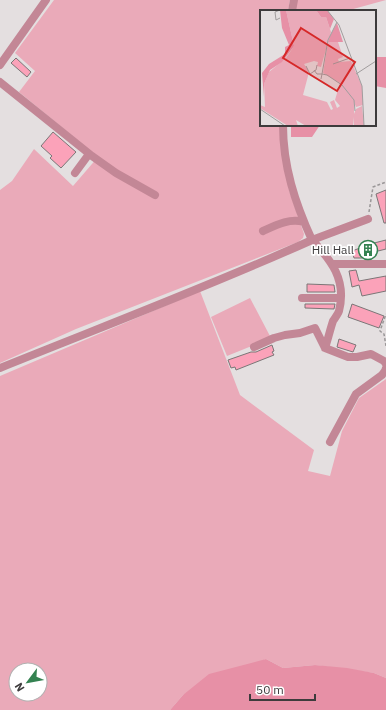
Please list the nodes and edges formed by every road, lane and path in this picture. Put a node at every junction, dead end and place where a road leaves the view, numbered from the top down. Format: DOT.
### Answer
graph roads {
  1 [pos="46,0"];
  2 [pos="294,0"];
  3 [pos="292,10"];
  4 [pos="0,65"];
  5 [pos="0,82"];
  6 [pos="283,126"];
  7 [pos="89,154"];
  8 [pos="75,173"];
  9 [pos="386,182"];
  10 [pos="155,195"];
  11 [pos="368,219"];
  12 [pos="304,222"];
  13 [pos="263,230"];
  14 [pos="312,240"];
  15 [pos="333,264"];
  16 [pos="386,264"];
  17 [pos="302,298"];
  18 [pos="340,298"];
  19 [pos="386,314"];
  20 [pos="386,346"];
  21 [pos="254,347"];
  22 [pos="325,348"];
  23 [pos="386,364"];
  24 [pos="0,368"];
  25 [pos="386,368"];
  26 [pos="330,442"];
  1 -- 4 [label="street"];
  2 -- 3 [label="street"];
  5 -- 7 [label="street"];
  6 -- 12 [label="street"];
  7 -- 8 [label="street"];
  7 -- 10 [label="street"];
  9 -- 11 [label="path"];
  11 -- 14 [label="street"];
  12 -- 13 [label="street"];
  12 -- 14 [label="street"];
  14 -- 15 [label="street"];
  14 -- 24 [label="street"];
  15 -- 16 [label="street"];
  15 -- 18 [label="street"];
  17 -- 18 [label="street"];
  18 -- 22 [label="street"];
  19 -- 20 [label="path"];
  21 -- 22 [label="street"];
  22 -- 23 [label="street"];
  25 -- 26 [label="street"];
}
